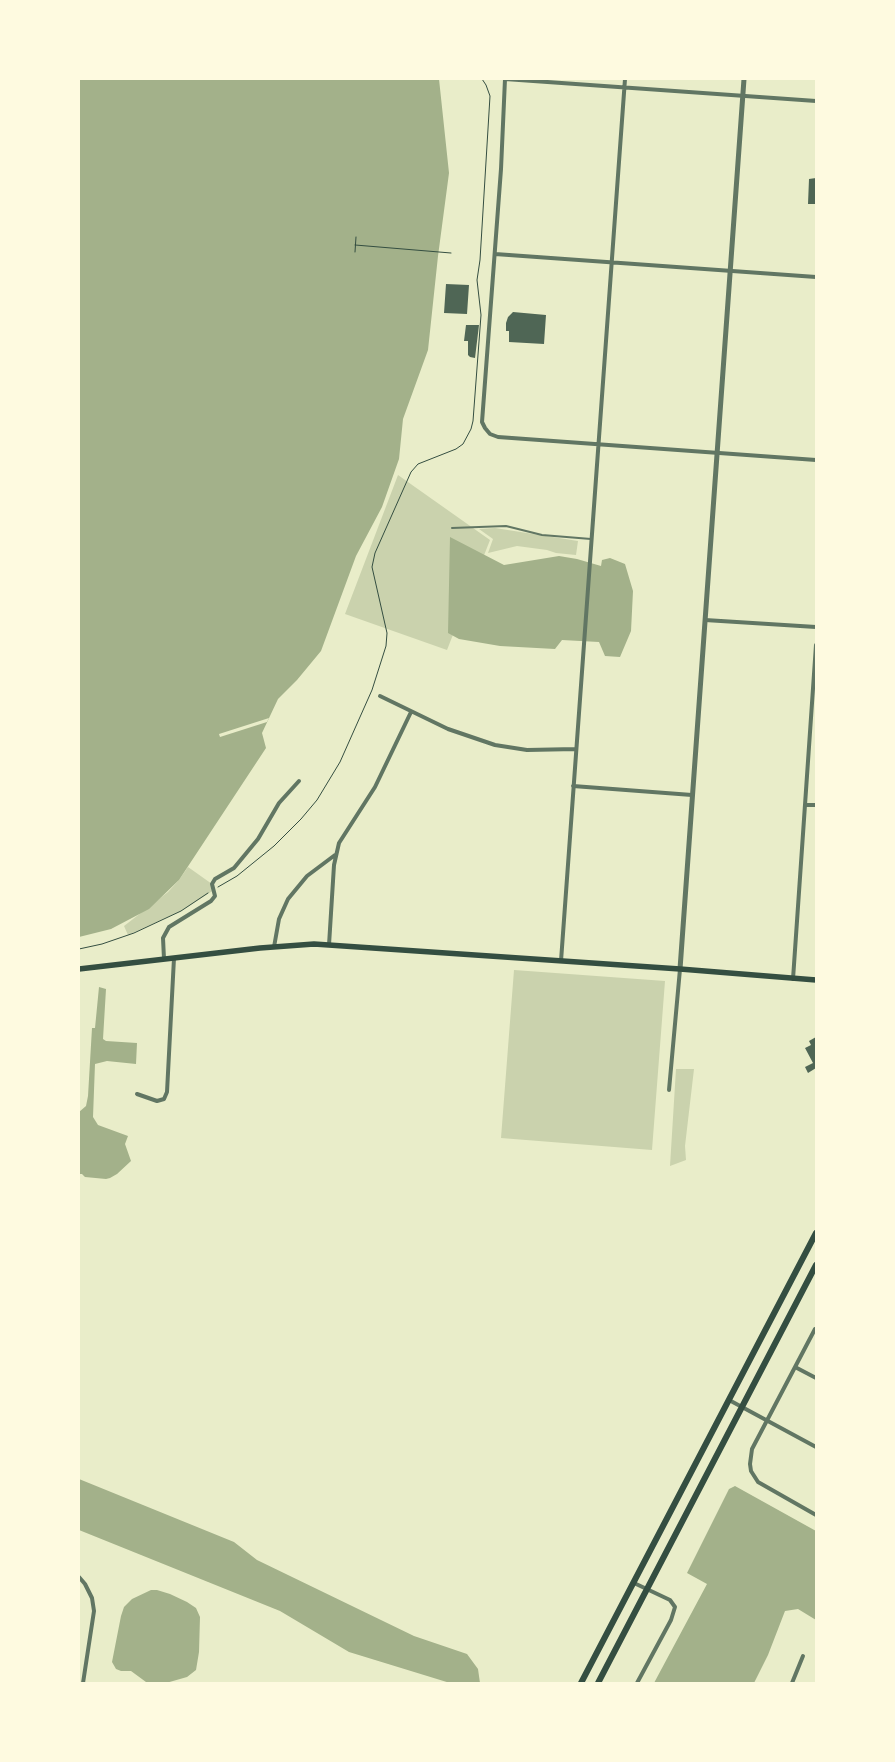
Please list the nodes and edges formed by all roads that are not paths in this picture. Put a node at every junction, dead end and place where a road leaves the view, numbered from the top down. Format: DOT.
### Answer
graph roads {
  1 [pos="505,79"];
  2 [pos="625,79"];
  3 [pos="744,79"];
  4 [pos="624,87"];
  5 [pos="743,96"];
  6 [pos="816,101"];
  7 [pos="494,254"];
  8 [pos="611,262"];
  9 [pos="729,271"];
  10 [pos="816,277"];
  11 [pos="598,444"];
  12 [pos="717,452"];
  13 [pos="816,460"];
  14 [pos="452,528"];
  15 [pos="591,539"];
  16 [pos="705,620"];
  17 [pos="816,627"];
  18 [pos="816,645"];
  19 [pos="380,696"];
  20 [pos="410,712"];
  21 [pos="576,749"];
  22 [pos="299,781"];
  23 [pos="573,786"];
  24 [pos="692,795"];
  25 [pos="805,805"];
  26 [pos="816,806"];
  27 [pos="336,854"];
  28 [pos="330,945"];
  29 [pos="274,946"];
  30 [pos="174,958"];
  31 [pos="164,959"];
  32 [pos="561,961"];
  33 [pos="79,969"];
  34 [pos="680,969"];
  35 [pos="793,979"];
  36 [pos="816,980"];
  37 [pos="670,1090"];
  38 [pos="137,1094"];
  39 [pos="816,1233"];
  40 [pos="816,1265"];
  41 [pos="815,1329"];
  42 [pos="795,1367"];
  43 [pos="816,1378"];
  44 [pos="729,1400"];
  45 [pos="742,1407"];
  46 [pos="767,1420"];
  47 [pos="816,1447"];
  48 [pos="816,1515"];
  49 [pos="79,1577"];
  50 [pos="634,1583"];
  51 [pos="647,1590"];
  52 [pos="803,1656"];
  53 [pos="83,1683"];
  54 [pos="581,1683"];
  55 [pos="598,1683"];
  56 [pos="637,1683"];
  57 [pos="792,1683"];
  1 -- 4 [label="street"];
  1 -- 7 [label="street"];
  2 -- 4 [label="street"];
  3 -- 5 [label="street"];
  4 -- 5 [label="street"];
  4 -- 8 [label="street"];
  5 -- 6 [label="street"];
  5 -- 9 [label="street"];
  7 -- 8 [label="street"];
  7 -- 11 [label="street"];
  8 -- 9 [label="street"];
  8 -- 11 [label="street"];
  9 -- 10 [label="street"];
  9 -- 12 [label="street"];
  11 -- 12 [label="street"];
  11 -- 15 [label="street"];
  12 -- 13 [label="street"];
  12 -- 16 [label="street"];
  14 -- 15 [label="lane"];
  15 -- 21 [label="street"];
  16 -- 17 [label="street"];
  16 -- 24 [label="street"];
  18 -- 25 [label="street"];
  19 -- 20 [label="street"];
  20 -- 21 [label="street"];
  20 -- 27 [label="street"];
  21 -- 23 [label="street"];
  22 -- 31 [label="street"];
  23 -- 24 [label="street"];
  23 -- 32 [label="street"];
  24 -- 34 [label="street"];
  25 -- 26 [label="street"];
  25 -- 35 [label="street"];
  27 -- 28 [label="street"];
  27 -- 29 [label="street"];
  28 -- 29 [label="main road"];
  28 -- 32 [label="main road"];
  29 -- 30 [label="main road"];
  30 -- 31 [label="main road"];
  30 -- 38 [label="street"];
  31 -- 33 [label="main road"];
  32 -- 34 [label="main road"];
  34 -- 35 [label="main road"];
  34 -- 37 [label="street"];
  35 -- 36 [label="main road"];
  39 -- 44 [label="highway"];
  40 -- 45 [label="highway"];
  41 -- 42 [label="street"];
  42 -- 43 [label="street"];
  42 -- 46 [label="street"];
  44 -- 45 [label="street"];
  44 -- 50 [label="highway"];
  45 -- 46 [label="street"];
  45 -- 51 [label="highway"];
  46 -- 47 [label="street"];
  46 -- 48 [label="street"];
  49 -- 53 [label="street"];
  50 -- 51 [label="street"];
  50 -- 54 [label="highway"];
  51 -- 55 [label="highway"];
  51 -- 56 [label="street"];
  52 -- 57 [label="street"];
}
